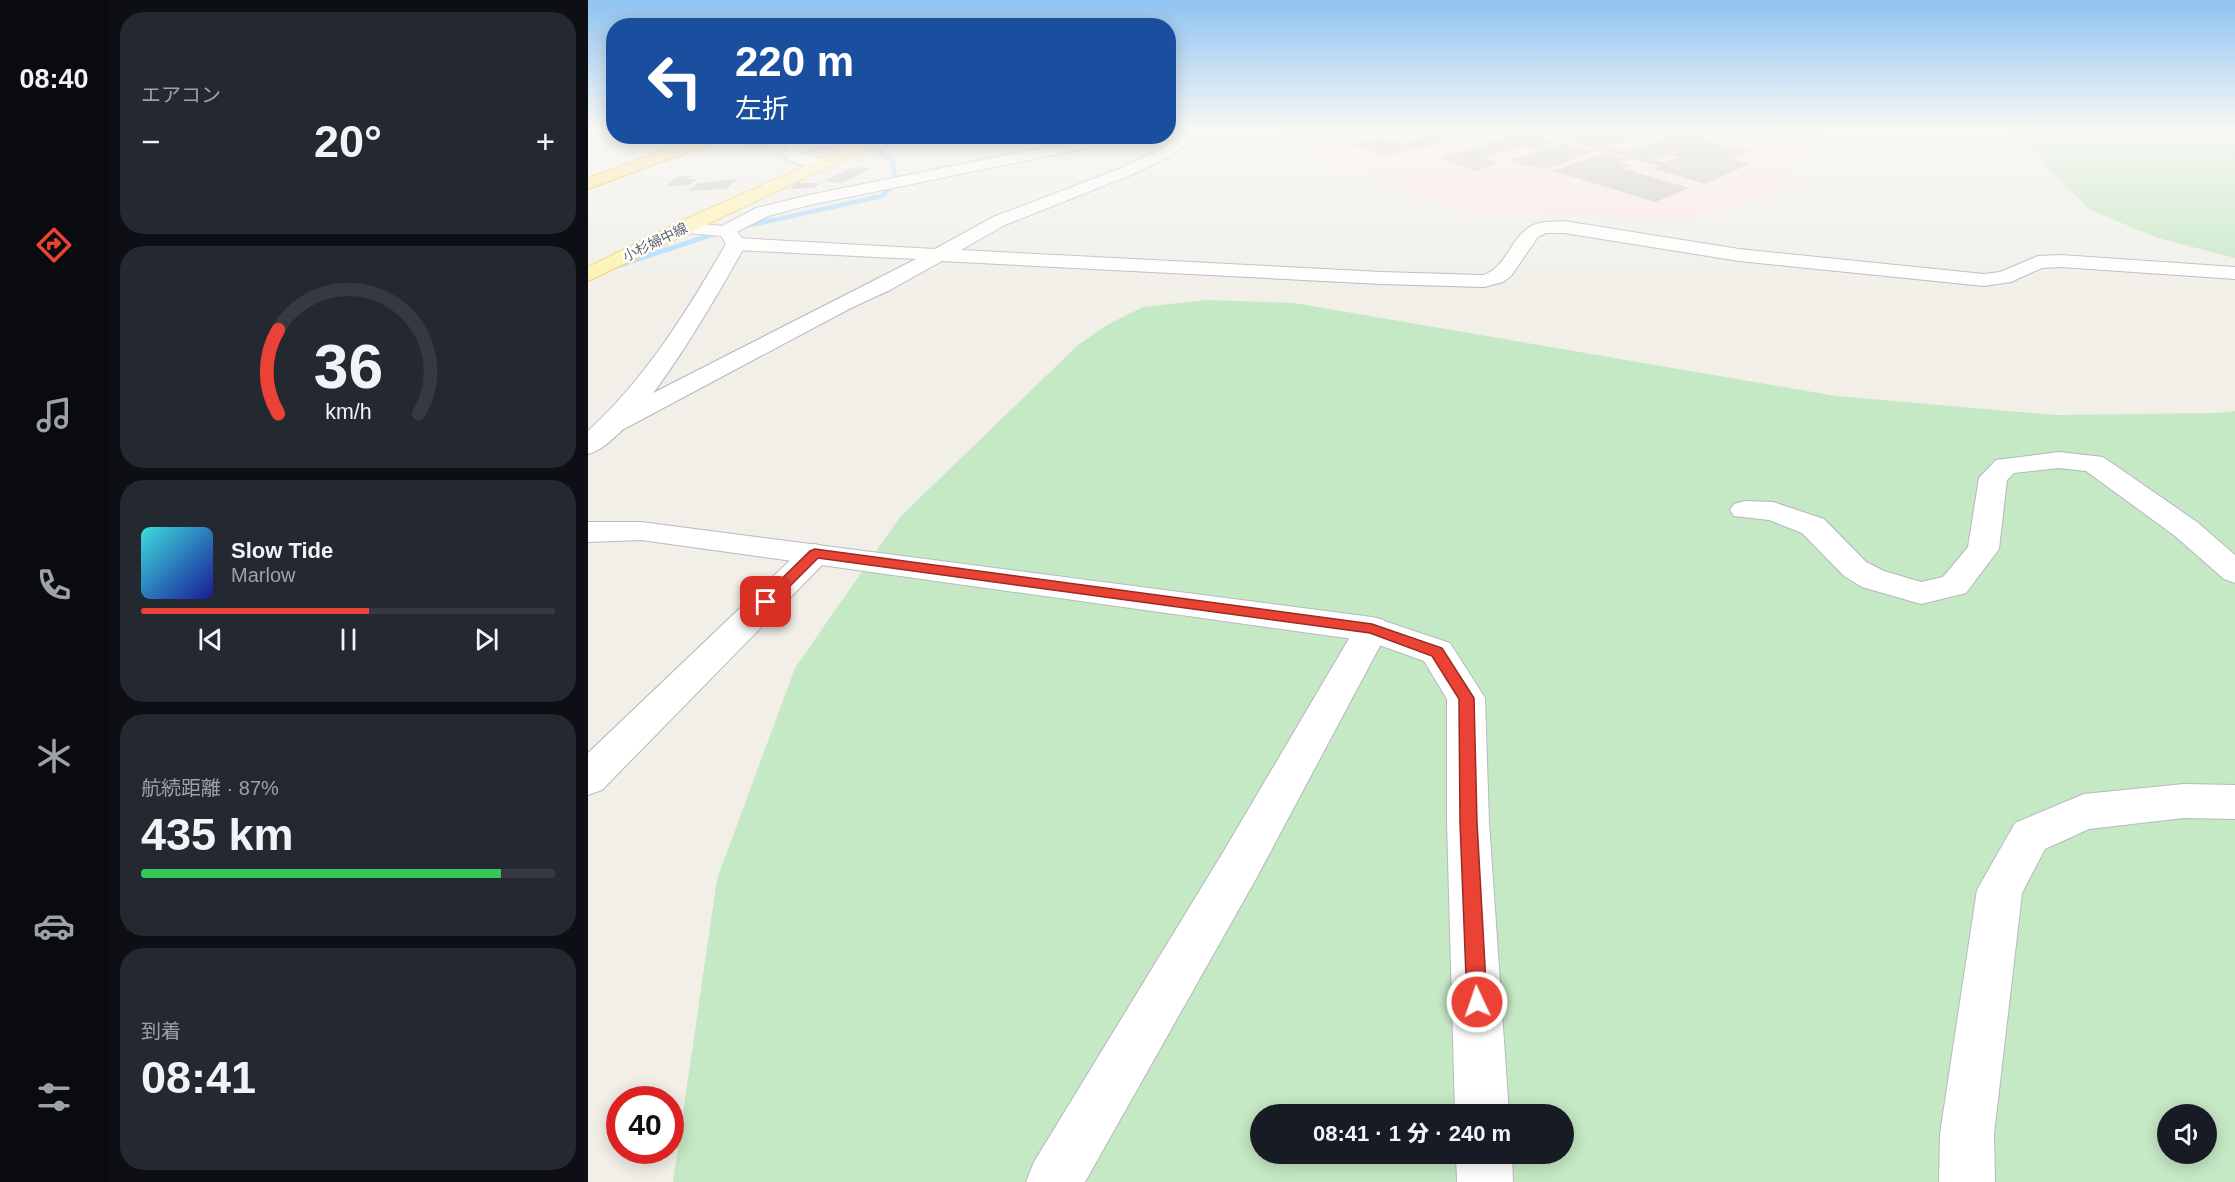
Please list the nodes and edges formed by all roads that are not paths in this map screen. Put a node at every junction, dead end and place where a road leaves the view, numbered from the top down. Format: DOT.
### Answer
graph roads {
  1 [pos="779,184"];
  2 [pos="887,184"];
  3 [pos="1094,184"];
  4 [pos="682,228"];
  5 [pos="731,237"];
  6 [pos="940,255"];
  7 [pos="2235,273"];
  8 [pos="588,275"];
  9 [pos="615,423"];
  10 [pos="588,446"];
  11 [pos="1745,510"];
  12 [pos="588,531"];
  13 [pos="815,554"];
  14 [pos="2235,572"];
  15 [pos="1372,628"];
  16 [pos="588,778"];
  17 [pos="2235,802"];
  18 [pos="1482,1104"];
  19 [pos="1484,1164"];
  20 [pos="1054,1182"];
  21 [pos="1485,1182"];
  22 [pos="1967,1182"];
  1 -- 4 [label="main road, 小杉婦中線"];
  2 -- 5 [label="street"];
  3 -- 6 [label="street"];
  4 -- 5 [label="street"];
  4 -- 8 [label="main road, 小杉婦中線"];
  5 -- 6 [label="street"];
  5 -- 9 [label="street"];
  6 -- 7 [label="street"];
  6 -- 9 [label="street"];
  9 -- 10 [label="street"];
  11 -- 14 [label="street"];
  12 -- 13 [label="street"];
  13 -- 15 [label="street"];
  13 -- 16 [label="street"];
  15 -- 18 [label="street"];
  15 -- 20 [label="street"];
  17 -- 22 [label="street"];
  19 -- 21 [label="street"];
}
